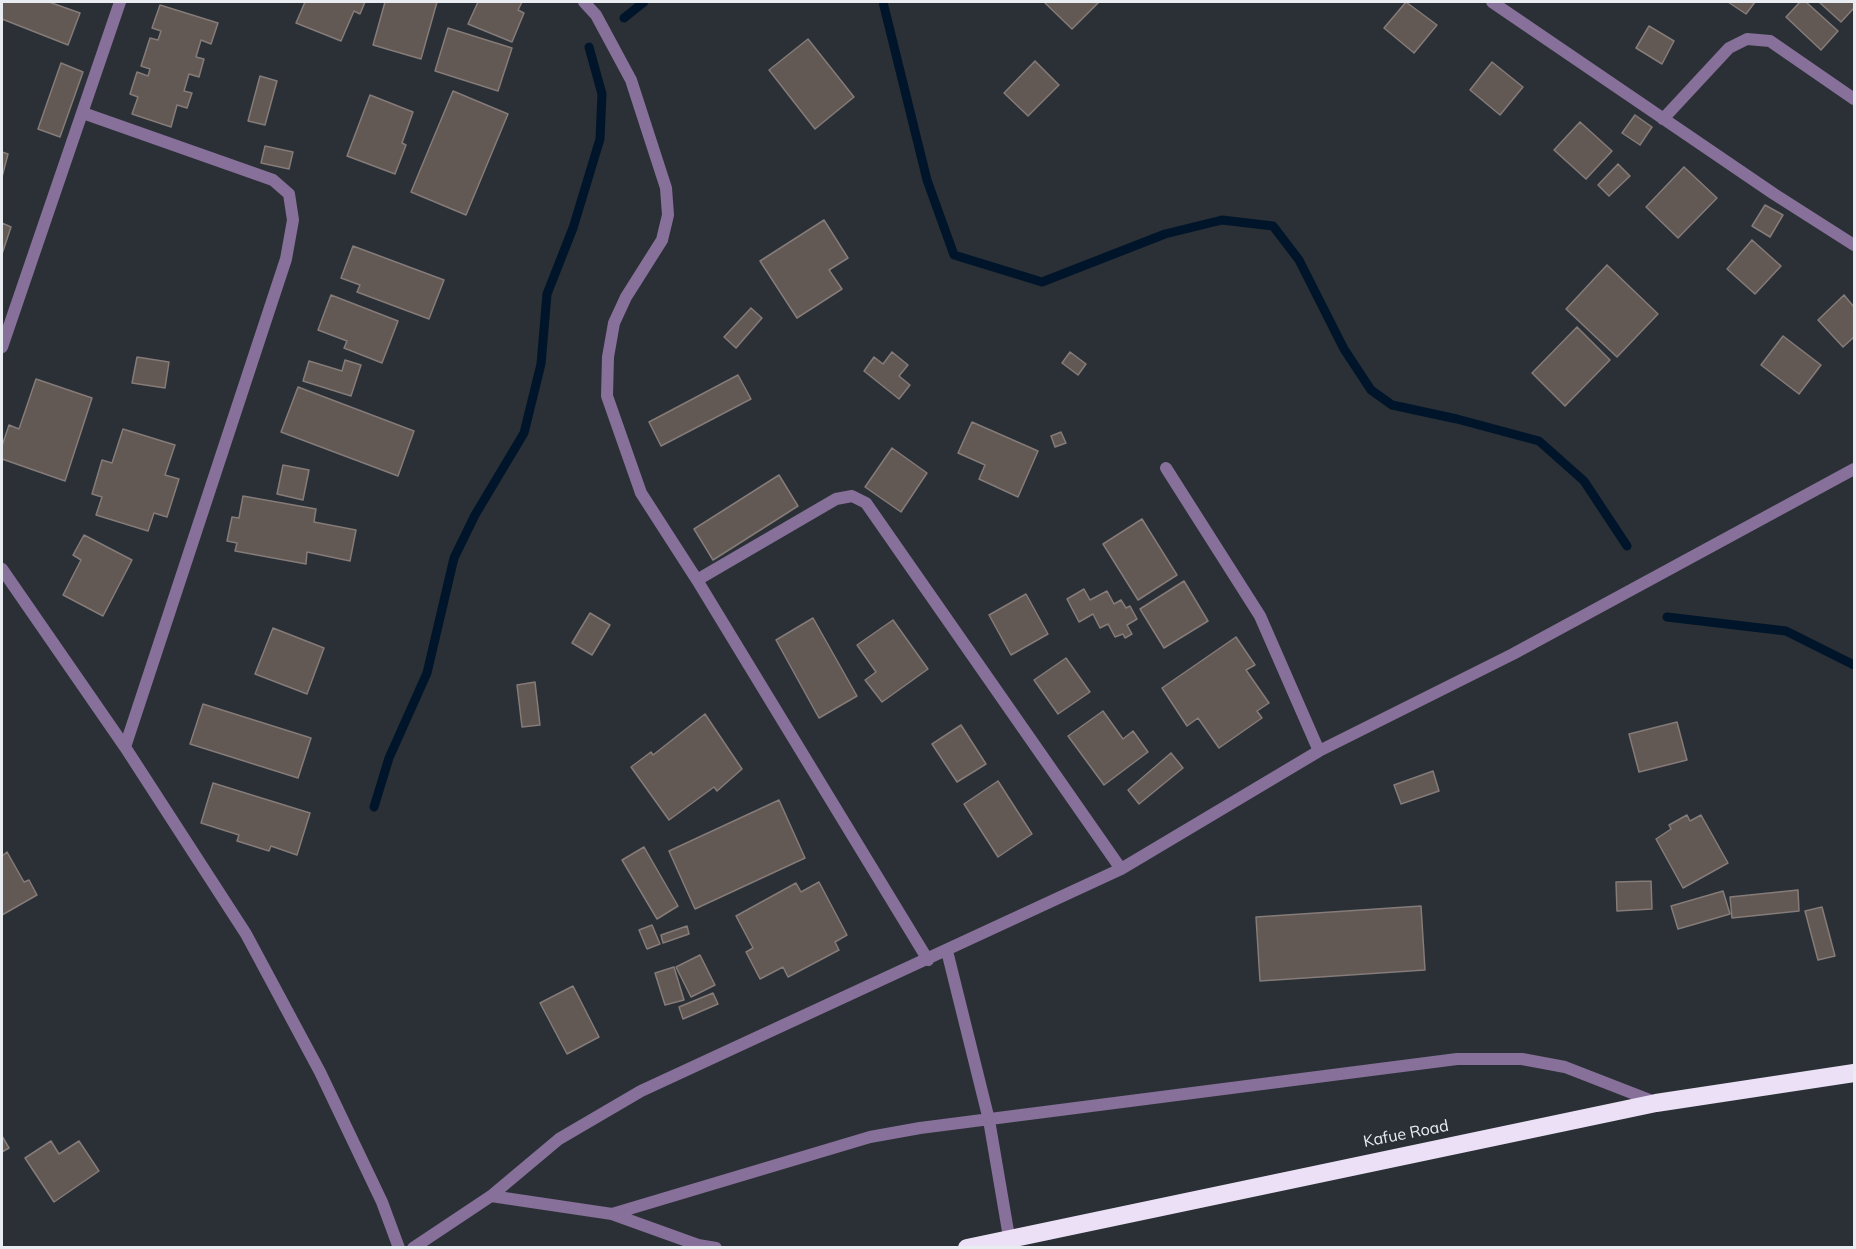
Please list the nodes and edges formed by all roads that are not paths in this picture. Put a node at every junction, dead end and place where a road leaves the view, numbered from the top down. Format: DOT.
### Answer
graph roads {
  1 [pos="120,2"];
  2 [pos="584,2"];
  3 [pos="1492,2"];
  4 [pos="1854,99"];
  5 [pos="83,113"];
  6 [pos="1663,119"];
  7 [pos="1854,245"];
  8 [pos="2,347"];
  9 [pos="1166,468"];
  10 [pos="1854,469"];
  11 [pos="2,569"];
  12 [pos="697,580"];
  13 [pos="125,747"];
  14 [pos="1319,751"];
  15 [pos="1121,869"];
  16 [pos="947,951"];
  17 [pos="928,960"];
  18 [pos="1854,1073"];
  19 [pos="1656,1103"];
  20 [pos="989,1120"];
  21 [pos="491,1196"];
  22 [pos="612,1214"];
  23 [pos="1009,1237"];
  24 [pos="399,1248"];
  25 [pos="413,1248"];
  26 [pos="716,1248"];
  27 [pos="968,1248"];
  1 -- 5 [label="street"];
  2 -- 12 [label="street"];
  3 -- 6 [label="street"];
  4 -- 6 [label="street"];
  5 -- 8 [label="street"];
  5 -- 13 [label="street"];
  6 -- 7 [label="street"];
  9 -- 14 [label="street"];
  10 -- 14 [label="street"];
  11 -- 13 [label="street"];
  12 -- 15 [label="street"];
  12 -- 17 [label="street"];
  13 -- 24 [label="street"];
  14 -- 15 [label="street"];
  15 -- 16 [label="street"];
  16 -- 17 [label="street"];
  16 -- 20 [label="street"];
  17 -- 21 [label="street"];
  18 -- 19 [label="highway, Kafue Road"];
  19 -- 20 [label="street"];
  19 -- 23 [label="highway, Kafue Road"];
  20 -- 22 [label="street"];
  20 -- 23 [label="street"];
  21 -- 22 [label="street"];
  21 -- 25 [label="street"];
  22 -- 26 [label="street"];
  23 -- 27 [label="highway, Kafue Road"];
}
